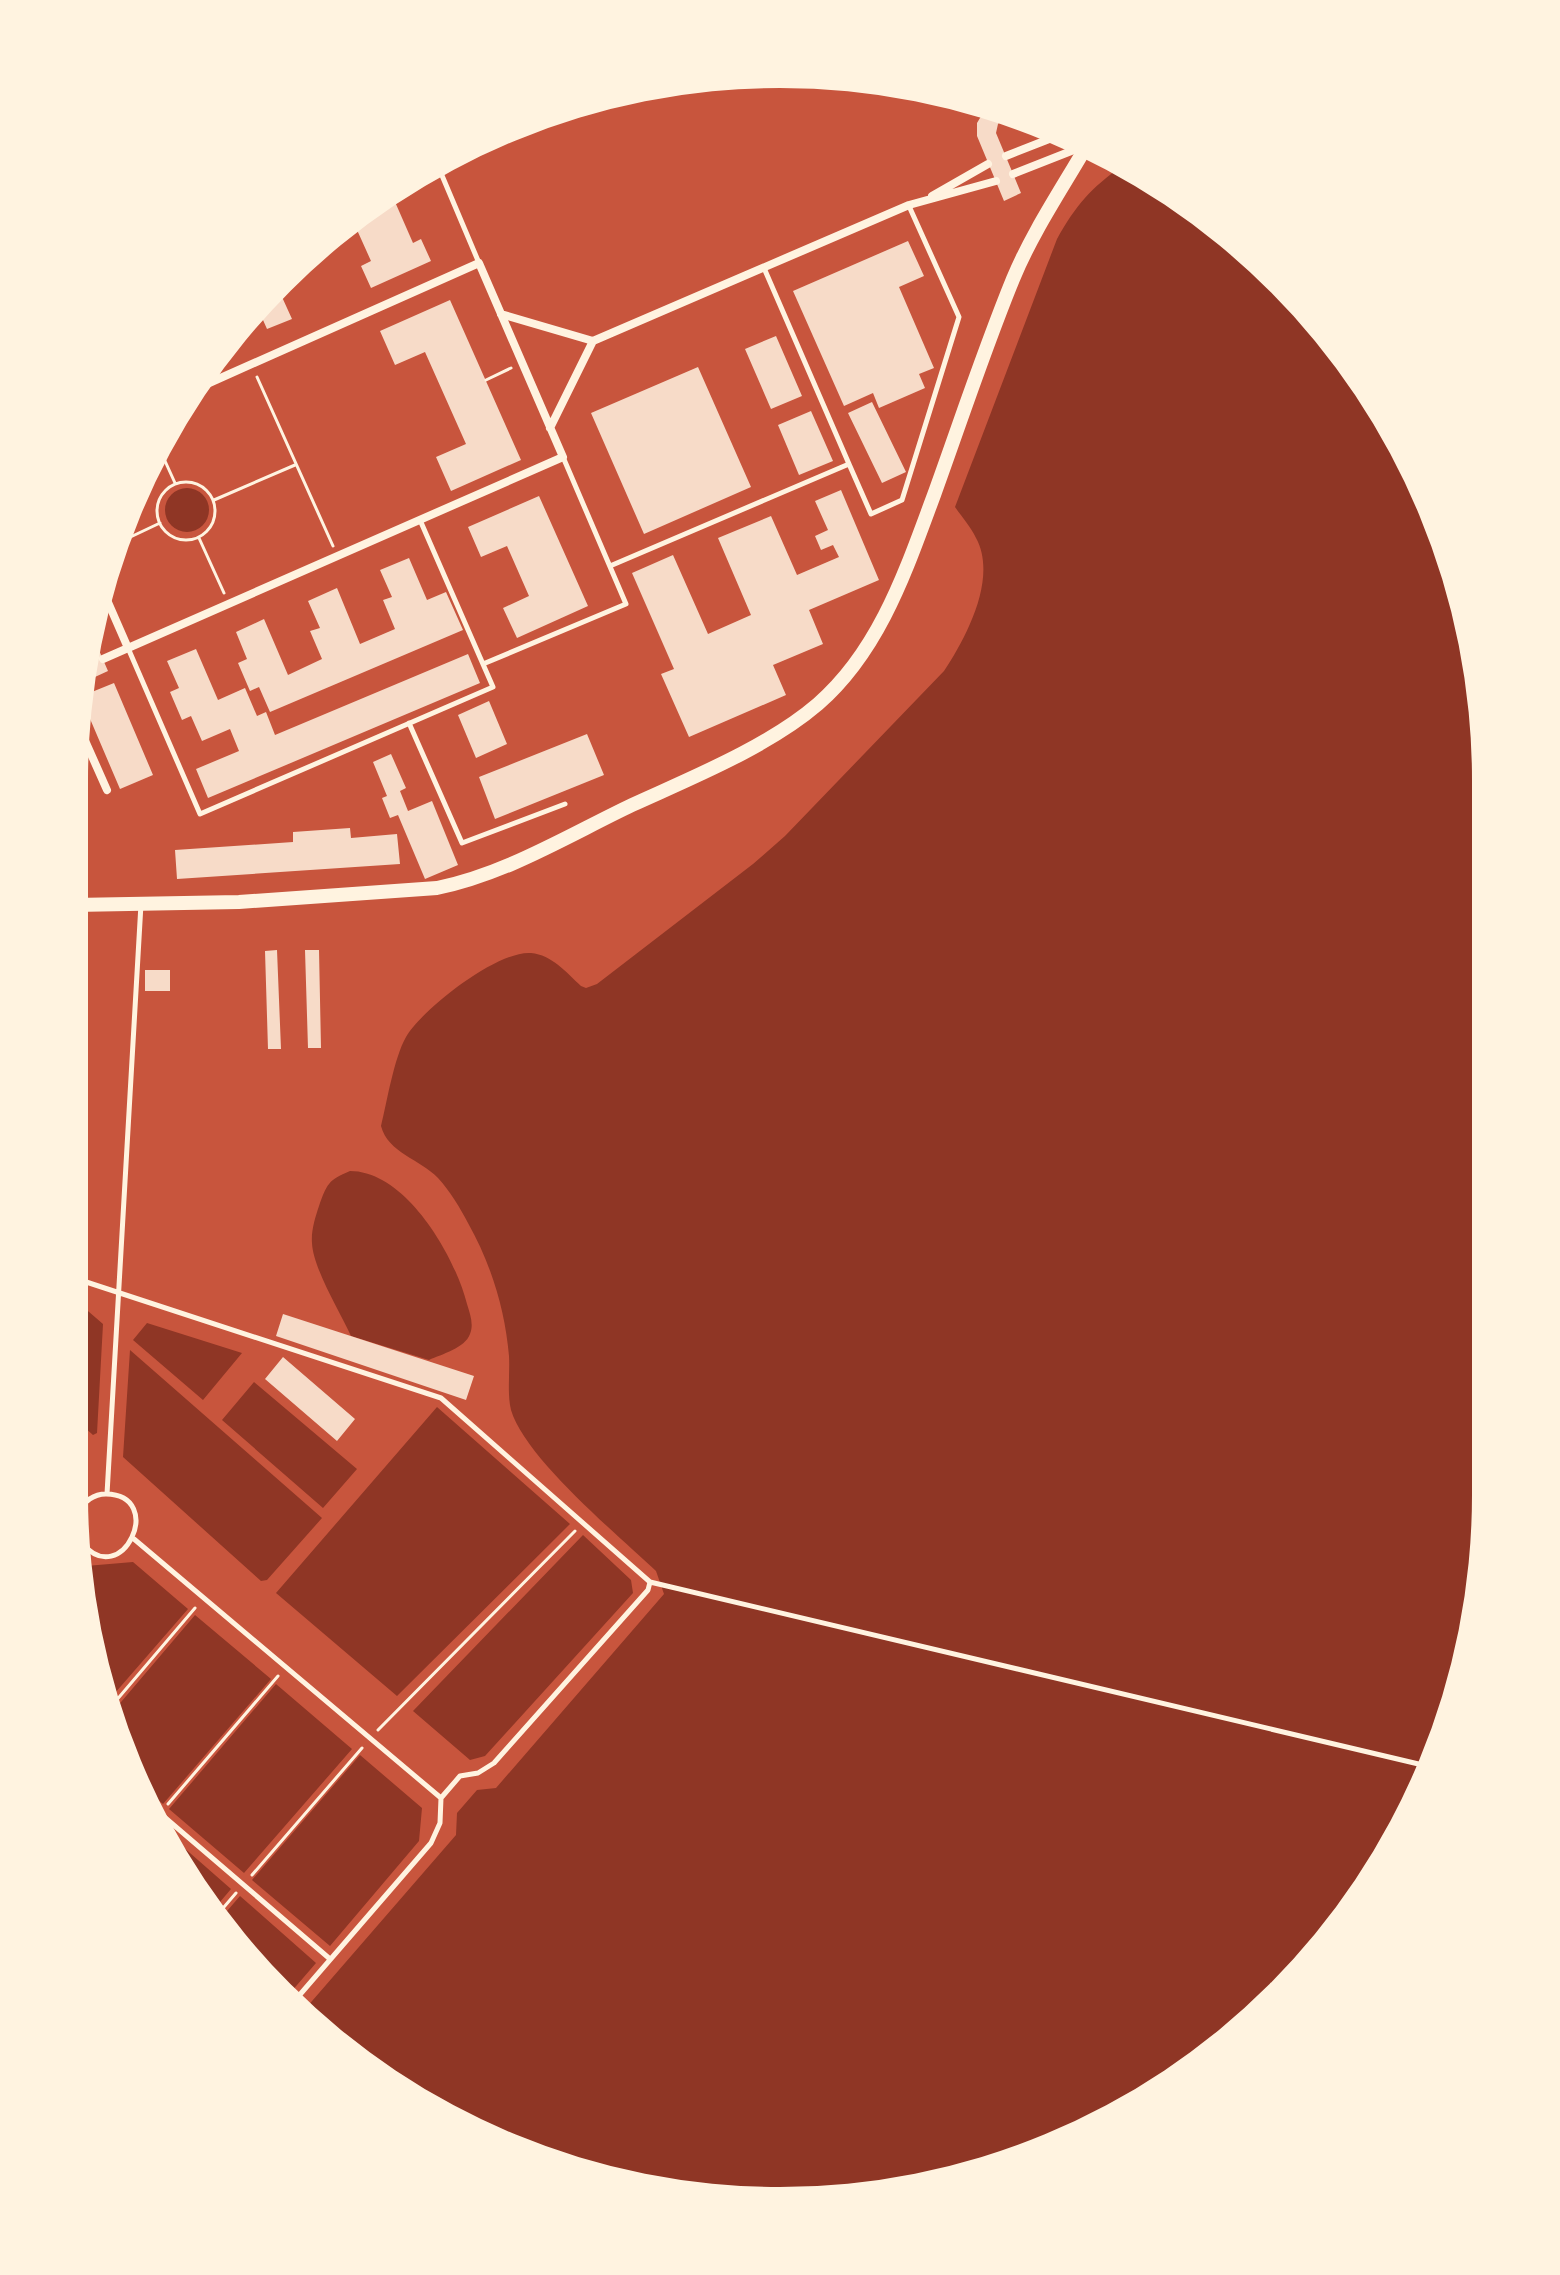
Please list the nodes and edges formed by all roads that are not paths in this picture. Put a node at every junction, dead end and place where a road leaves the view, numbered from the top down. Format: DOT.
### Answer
graph roads {
  1 [pos="1045,141"];
  2 [pos="1070,152"];
  3 [pos="1006,156"];
  4 [pos="1080,156"];
  5 [pos="988,164"];
  6 [pos="1013,174"];
  7 [pos="442,176"];
  8 [pos="996,181"];
  9 [pos="924,201"];
  10 [pos="909,205"];
  11 [pos="479,263"];
  12 [pos="764,267"];
  13 [pos="501,314"];
  14 [pos="593,341"];
  15 [pos="216,380"];
  16 [pos="550,428"];
  17 [pos="563,457"];
  18 [pos="849,464"];
  19 [pos="420,520"];
  20 [pos="610,566"];
  21 [pos="110,608"];
  22 [pos="128,648"];
  23 [pos="103,659"];
  24 [pos="483,664"];
  25 [pos="409,723"];
  26 [pos="89,749"];
  27 [pos="107,790"];
  28 [pos="565,804"];
  29 [pos="141,904"];
  30 [pos="88,905"];
  31 [pos="88,1283"];
  32 [pos="118,1294"];
  33 [pos="107,1494"];
  34 [pos="88,1500"];
  35 [pos="134,1539"];
  36 [pos="90,1550"];
  37 [pos="650,1582"];
  38 [pos="1417,1764"];
  39 [pos="441,1798"];
  40 [pos="171,1823"];
  41 [pos="330,1959"];
  42 [pos="301,1993"];
  1 -- 3 [label="street"];
  2 -- 6 [label="street"];
  4 -- 29 [label="street"];
  5 -- 9 [label="street"];
  7 -- 11 [label="lane"];
  8 -- 9 [label="street"];
  9 -- 10 [label="street"];
  10 -- 12 [label="street"];
  10 -- 18 [label="lane"];
  11 -- 13 [label="street"];
  11 -- 15 [label="street"];
  12 -- 14 [label="street"];
  12 -- 18 [label="lane"];
  13 -- 14 [label="street"];
  13 -- 16 [label="street"];
  14 -- 16 [label="street"];
  16 -- 17 [label="street"];
  17 -- 19 [label="street"];
  17 -- 20 [label="lane"];
  18 -- 20 [label="lane"];
  19 -- 22 [label="street"];
  19 -- 24 [label="lane"];
  20 -- 24 [label="lane"];
  21 -- 22 [label="street"];
  22 -- 23 [label="street"];
  22 -- 25 [label="lane"];
  24 -- 25 [label="lane"];
  25 -- 28 [label="lane"];
  26 -- 27 [label="street"];
  29 -- 30 [label="street"];
  29 -- 32 [label="lane"];
  31 -- 32 [label="lane"];
  32 -- 33 [label="lane"];
  32 -- 37 [label="lane"];
  33 -- 34 [label="lane"];
  33 -- 35 [label="lane"];
  35 -- 36 [label="lane"];
  35 -- 39 [label="lane"];
  37 -- 38 [label="lane"];
  37 -- 39 [label="lane"];
  39 -- 41 [label="lane"];
  40 -- 41 [label="lane"];
  41 -- 42 [label="lane"];
}
